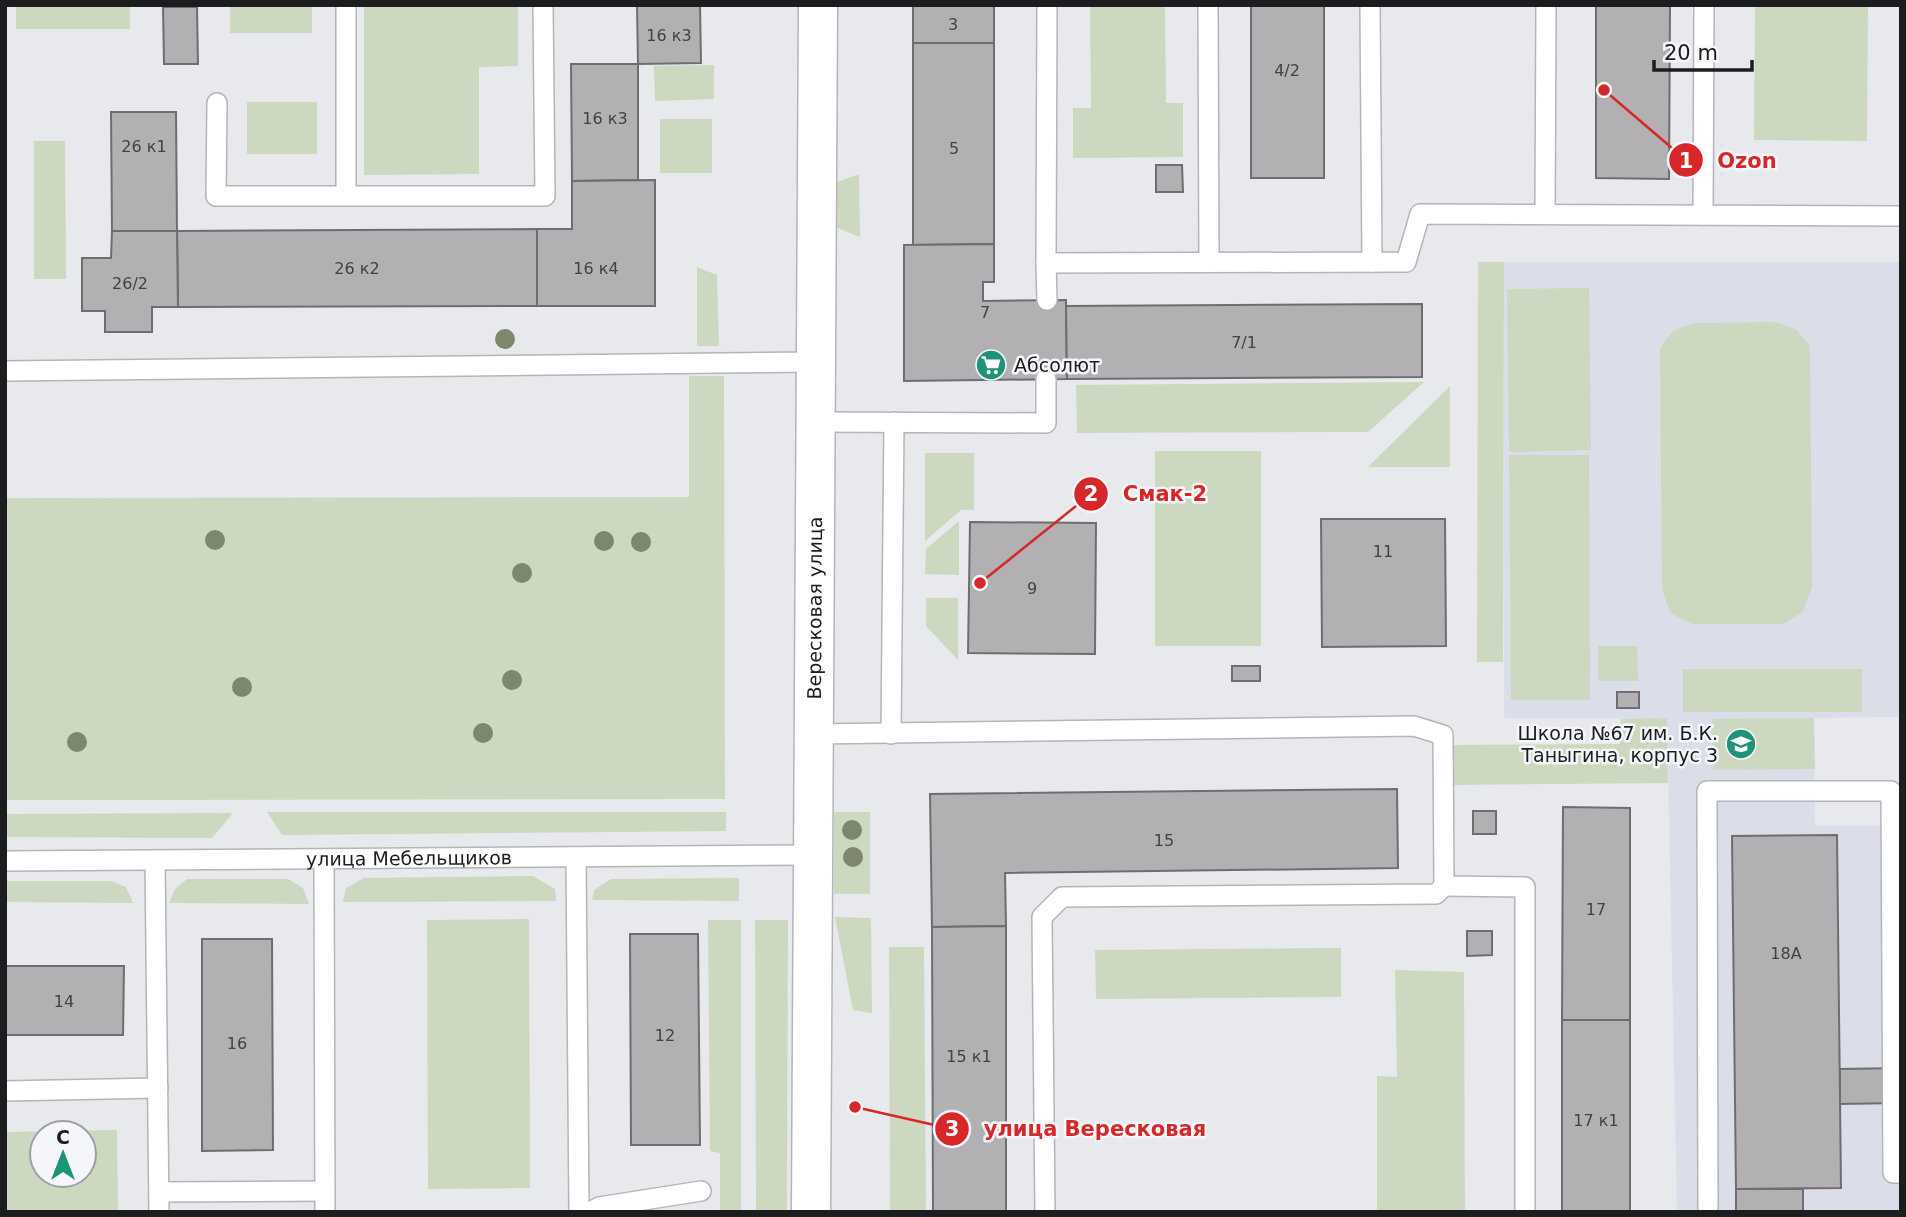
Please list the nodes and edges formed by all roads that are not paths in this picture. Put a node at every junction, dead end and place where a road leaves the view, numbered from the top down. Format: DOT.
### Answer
graph roads {
  1 [pos="346,5"];
  2 [pos="543,5"];
  3 [pos="818,5"];
  4 [pos="1047,5"];
  5 [pos="1208,5"];
  6 [pos="1370,5"];
  7 [pos="1546,5"];
  8 [pos="1703,5"];
  9 [pos="217,103"];
  10 [pos="346,195"];
  11 [pos="1545,213"];
  12 [pos="1703,215"];
  13 [pos="1901,216"];
  14 [pos="1209,262"];
  15 [pos="1372,262"];
  16 [pos="1046,263"];
  17 [pos="1047,300"];
  18 [pos="816,362"];
  19 [pos="5,371"];
  20 [pos="1046,379"];
  21 [pos="815,422"];
  22 [pos="894,422"];
  23 [pos="813,734"];
  24 [pos="891,734"];
  25 [pos="1896,792"];
  26 [pos="812,855"];
  27 [pos="576,858"];
  28 [pos="324,859"];
  29 [pos="155,860"];
  30 [pos="5,861"];
  31 [pos="1896,865"];
  32 [pos="1444,886"];
  33 [pos="158,1088"];
  34 [pos="5,1091"];
  35 [pos="1901,1173"];
  36 [pos="325,1191"];
  37 [pos="701,1191"];
  38 [pos="159,1202"];
  39 [pos="325,1212"];
  40 [pos="579,1212"];
  41 [pos="590,1212"];
  42 [pos="811,1212"];
  43 [pos="1045,1212"];
  44 [pos="1525,1212"];
  45 [pos="1708,1212"];
  1 -- 10 [label="lane"];
  2 -- 10 [label="lane"];
  3 -- 18 [label="street, Вересковая улица"];
  4 -- 16 [label="lane"];
  5 -- 14 [label="lane"];
  6 -- 15 [label="lane"];
  7 -- 11 [label="lane"];
  8 -- 12 [label="lane"];
  9 -- 10 [label="lane"];
  11 -- 12 [label="lane"];
  11 -- 15 [label="lane"];
  12 -- 13 [label="lane"];
  14 -- 15 [label="lane"];
  14 -- 16 [label="lane"];
  16 -- 17 [label="lane"];
  18 -- 19 [label="lane"];
  18 -- 21 [label="street, Вересковая улица"];
  20 -- 22 [label="lane"];
  21 -- 22 [label="lane"];
  21 -- 23 [label="street, Вересковая улица"];
  22 -- 24 [label="lane"];
  23 -- 24 [label="lane"];
  23 -- 26 [label="street, Вересковая улица"];
  24 -- 32 [label="lane"];
  25 -- 31 [label="lane"];
  25 -- 45 [label="lane"];
  26 -- 27 [label="lane, улица Мебельщиков"];
  26 -- 42 [label="street, Вересковая улица"];
  27 -- 28 [label="lane, улица Мебельщиков"];
  27 -- 40 [label="lane"];
  28 -- 29 [label="lane, улица Мебельщиков"];
  28 -- 36 [label="lane"];
  29 -- 30 [label="lane, улица Мебельщиков"];
  29 -- 33 [label="lane"];
  31 -- 35 [label="lane"];
  32 -- 43 [label="lane"];
  32 -- 44 [label="lane"];
  33 -- 34 [label="lane"];
  33 -- 38 [label="lane"];
  36 -- 38 [label="lane"];
  36 -- 39 [label="lane"];
  37 -- 41 [label="lane"];
}
